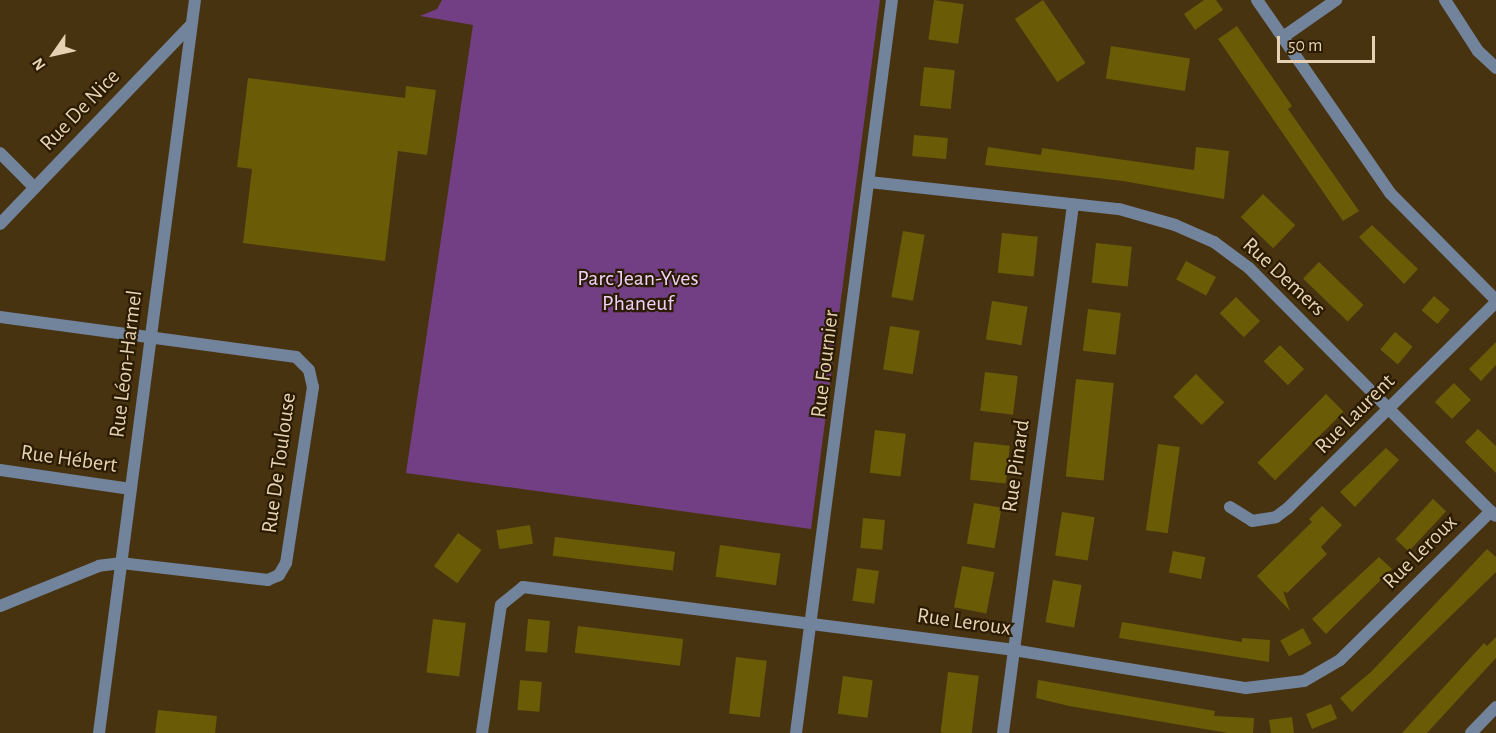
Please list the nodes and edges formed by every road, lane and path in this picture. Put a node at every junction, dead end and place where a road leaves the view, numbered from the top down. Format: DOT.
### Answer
graph roads {
  1 [pos="195,0"];
  2 [pos="892,0"];
  3 [pos="1257,0"];
  4 [pos="1336,0"];
  5 [pos="1445,0"];
  6 [pos="191,25"];
  7 [pos="1283,37"];
  8 [pos="1494,67"];
  9 [pos="0,153"];
  10 [pos="869,182"];
  11 [pos="35,188"];
  12 [pos="1072,205"];
  13 [pos="0,224"];
  14 [pos="1496,301"];
  15 [pos="0,317"];
  16 [pos="151,338"];
  17 [pos="1389,409"];
  18 [pos="0,470"];
  19 [pos="131,489"];
  20 [pos="1230,507"];
  21 [pos="1493,514"];
  22 [pos="122,563"];
  23 [pos="0,606"];
  24 [pos="813,623"];
  25 [pos="1013,650"];
  26 [pos="1496,707"];
  27 [pos="98,732"];
  28 [pos="482,733"];
  29 [pos="796,733"];
  30 [pos="1003,733"];
  31 [pos="1471,733"];
  1 -- 6 [label="street, Rue Léon-Harmel"];
  2 -- 10 [label="street, Rue Fournier"];
  3 -- 7 [label="street"];
  4 -- 7 [label="street"];
  5 -- 8 [label="street"];
  6 -- 11 [label="street, Rue De Nice"];
  6 -- 16 [label="street, Rue Léon-Harmel"];
  7 -- 14 [label="street"];
  9 -- 11 [label="street"];
  10 -- 12 [label="street, Rue Demers"];
  10 -- 24 [label="street, Rue Fournier"];
  11 -- 13 [label="street, Rue De Nice"];
  12 -- 17 [label="street, Rue Demers"];
  12 -- 25 [label="street, Rue Pinard"];
  14 -- 17 [label="street, Rue Laurent"];
  15 -- 16 [label="street, Rue De Toulouse"];
  16 -- 19 [label="street, Rue Léon-Harmel"];
  16 -- 22 [label="street, Rue De Toulouse"];
  17 -- 20 [label="street, Rue Laurent"];
  17 -- 21 [label="street, Rue Demers"];
  18 -- 19 [label="street, Rue Hébert"];
  19 -- 22 [label="street, Rue Léon-Harmel"];
  21 -- 25 [label="street, Rue Leroux"];
  22 -- 23 [label="street, Rue De Toulouse"];
  22 -- 27 [label="street, Rue Léon-Harmel"];
  24 -- 25 [label="street, Rue Leroux"];
  24 -- 28 [label="street, Rue Leroux"];
  24 -- 29 [label="street, Rue Fournier"];
  25 -- 30 [label="street, Rue Pinard"];
  26 -- 31 [label="street"];
}
